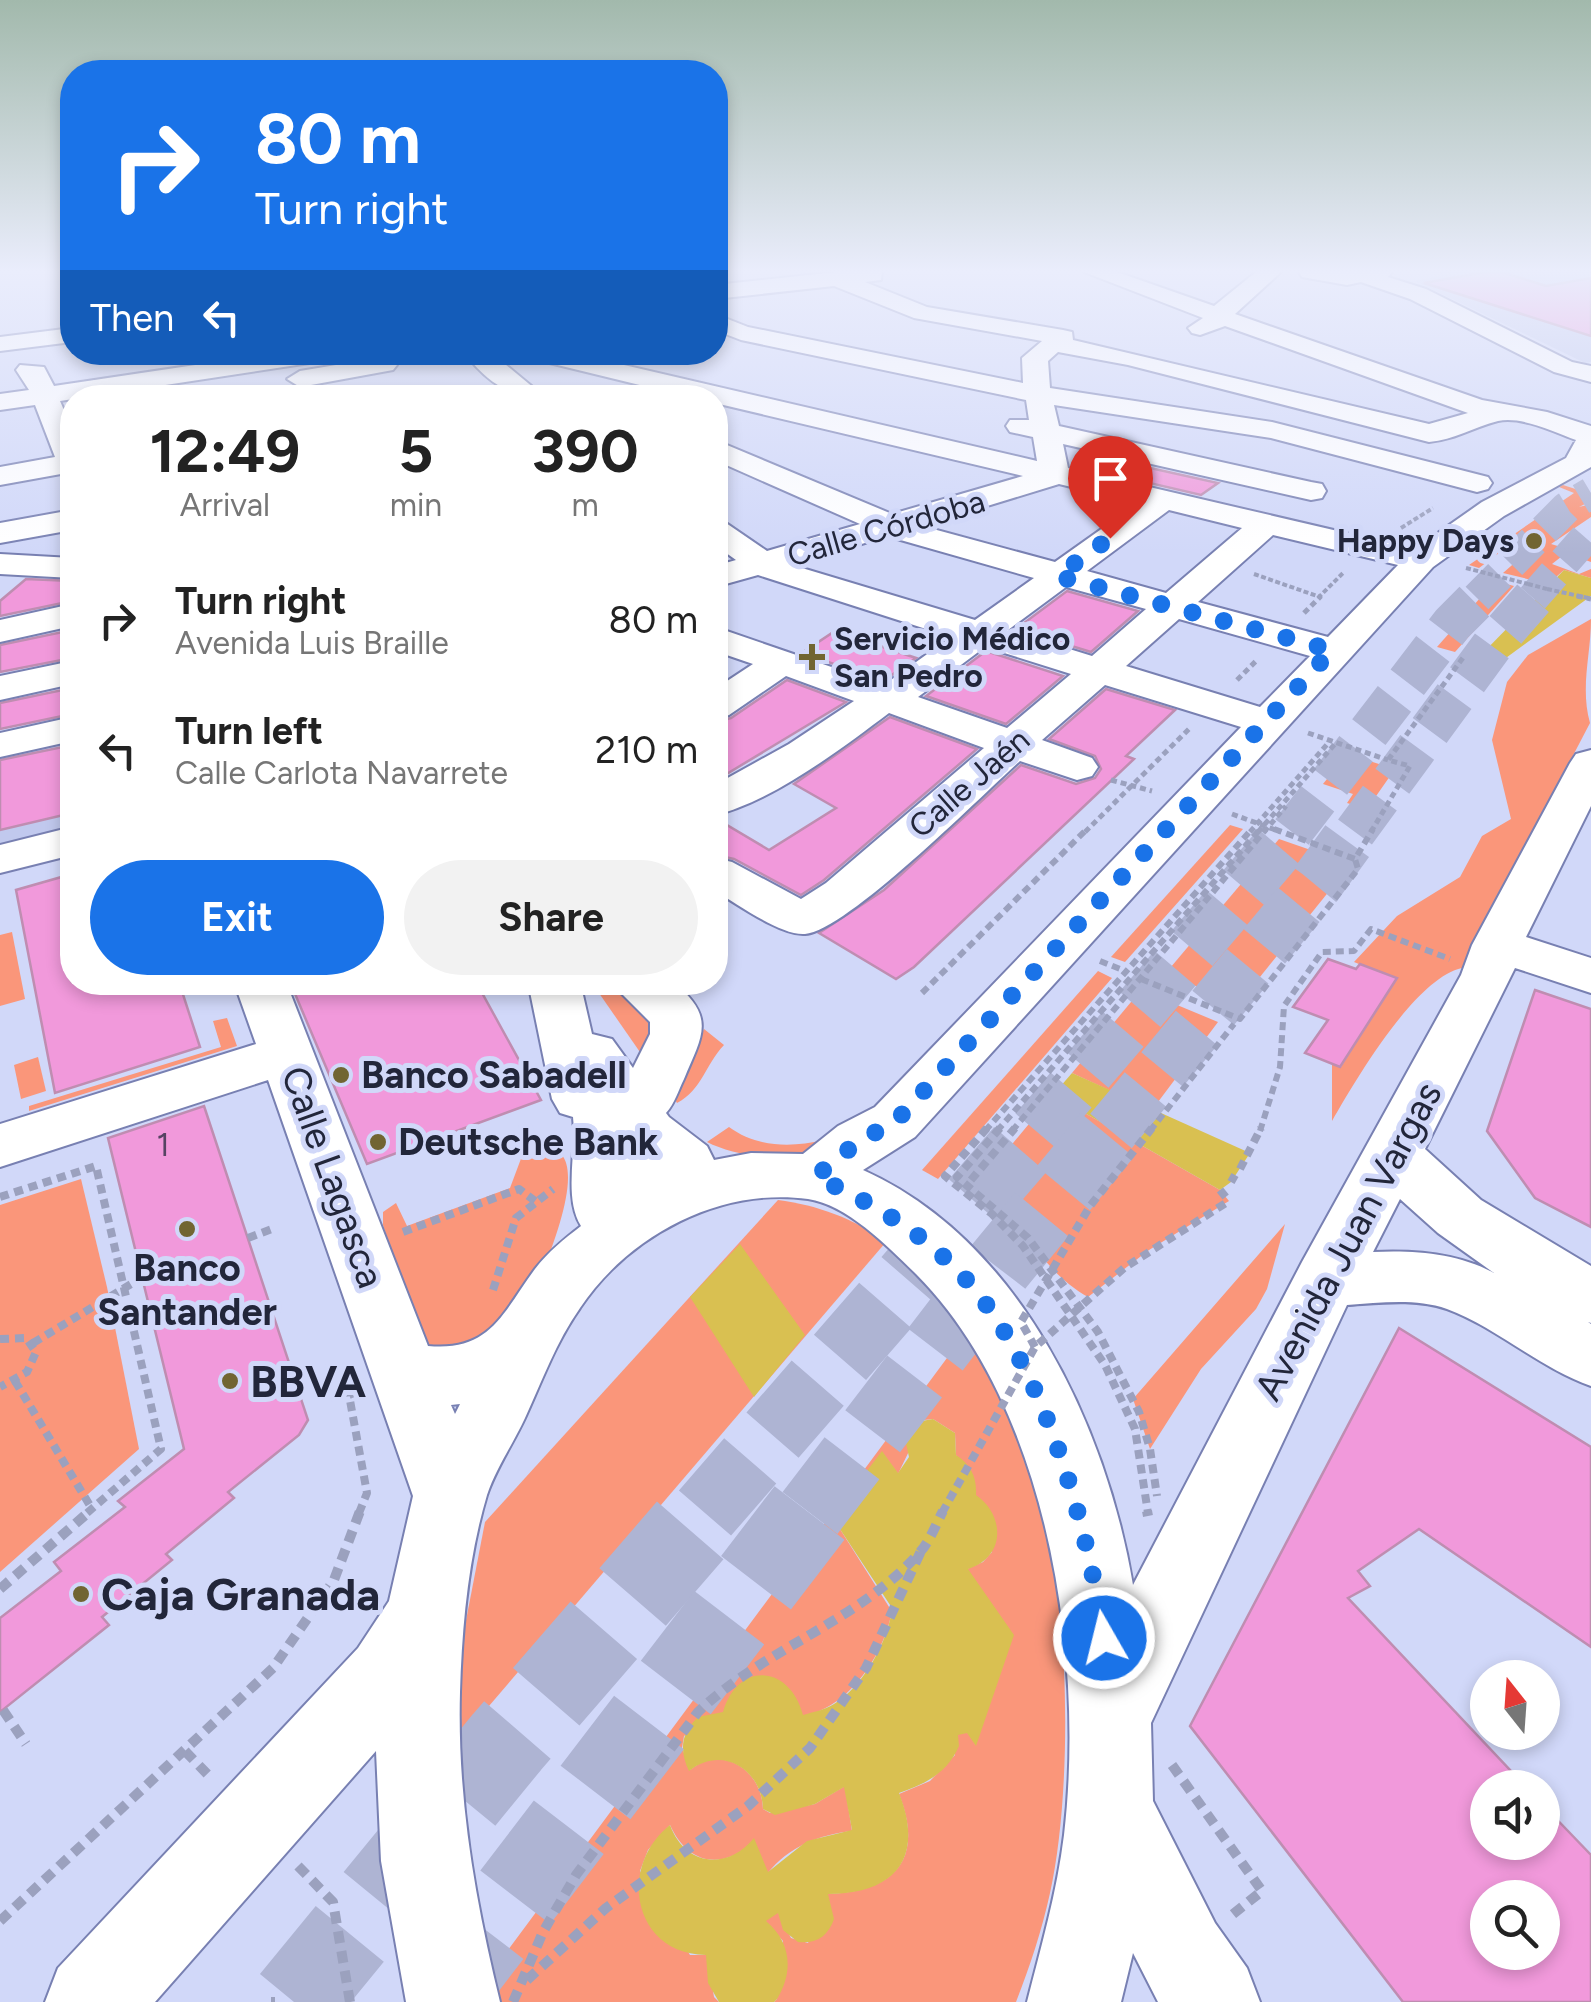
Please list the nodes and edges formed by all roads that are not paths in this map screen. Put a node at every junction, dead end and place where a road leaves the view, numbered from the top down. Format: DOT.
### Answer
graph roads {
  1 [pos="52,365"];
  2 [pos="491,365"];
  3 [pos="575,365"];
  4 [pos="693,365"];
  5 [pos="928,365"];
  6 [pos="996,365"];
  7 [pos="1035,365"];
  8 [pos="1159,365"];
  9 [pos="1355,365"];
  10 [pos="1560,365"];
  11 [pos="386,367"];
  12 [pos="14,372"];
  13 [pos="1590,375"];
  14 [pos="1384,376"];
  15 [pos="311,380"];
  16 [pos="1035,384"];
  17 [pos="257,385"];
  18 [pos="516,385"];
  19 [pos="635,385"];
  20 [pos="663,385"];
  21 [pos="1305,401"];
  22 [pos="0,402"];
  23 [pos="728,407"];
  24 [pos="1498,412"];
  25 [pos="992,420"];
  26 [pos="60,423"];
  27 [pos="0,425"];
  28 [pos="1256,428"];
  29 [pos="60,431"];
  30 [pos="60,432"];
  31 [pos="1048,432"];
  32 [pos="60,434"];
  33 [pos="1585,435"];
  34 [pos="60,436"];
  35 [pos="0,449"];
  36 [pos="728,455"];
  37 [pos="1204,467"];
  38 [pos="0,476"];
  39 [pos="1056,476"];
  40 [pos="1252,478"];
  41 [pos="1476,483"];
  42 [pos="1311,491"];
  43 [pos="1163,500"];
  44 [pos="1212,510"];
  45 [pos="60,522"];
  46 [pos="1266,523"];
  47 [pos="897,528"];
  48 [pos="0,533"];
  49 [pos="728,539"];
  50 [pos="1429,554"];
  51 [pos="764,563"];
  52 [pos="0,564"];
  53 [pos="60,567"];
  54 [pos="728,573"];
  55 [pos="1057,576"];
  56 [pos="1170,606"];
  57 [pos="60,618"];
  58 [pos="0,630"];
  59 [pos="978,634"];
  60 [pos="728,643"];
  61 [pos="1332,650"];
  62 [pos="782,662"];
  63 [pos="1098,669"];
  64 [pos="60,676"];
  65 [pos="0,688"];
  66 [pos="887,696"];
  67 [pos="728,698"];
  68 [pos="1287,727"];
  69 [pos="60,732"];
  70 [pos="1013,744"];
  71 [pos="0,745"];
  72 [pos="1591,763"];
  73 [pos="1077,768"];
  74 [pos="728,795"];
  75 [pos="60,844"];
  76 [pos="0,859"];
  77 [pos="728,879"];
  78 [pos="1492,960"];
  79 [pos="1591,976"];
  80 [pos="265,995"];
  81 [pos="556,995"];
  82 [pos="566,995"];
  83 [pos="656,995"];
  84 [pos="287,1054"];
  85 [pos="648,1098"];
  86 [pos="1,1152"];
  87 [pos="1393,1153"];
  88 [pos="747,1176"];
  89 [pos="815,1177"];
  90 [pos="572,1270"];
  91 [pos="1326,1280"];
  92 [pos="1591,1296"];
  93 [pos="505,1322"];
  94 [pos="1591,1357"];
  95 [pos="405,1371"];
  96 [pos="450,1496"];
  97 [pos="427,1612"];
  98 [pos="1126,1759"];
  99 [pos="1198,1979"];
  100 [pos="490,1991"];
  101 [pos="92,2002"];
  102 [pos="1074,2002"];
  1 -- 12 [label="street"];
  2 -- 18 [label="street"];
  3 -- 19 [label="street"];
  4 -- 20 [label="street"];
  5 -- 16 [label="street"];
  6 -- 16 [label="street"];
  7 -- 16 [label="street"];
  8 -- 21 [label="street"];
  9 -- 14 [label="street"];
  10 -- 13 [label="street"];
  11 -- 15 [label="street"];
  12 -- 26 [label="street"];
  14 -- 21 [label="street"];
  14 -- 24 [label="street"];
  15 -- 17 [label="street"];
  16 -- 28 [label="street"];
  16 -- 31 [label="street"];
  21 -- 24 [label="street"];
  21 -- 28 [label="street"];
  22 -- 29 [label="street"];
  23 -- 39 [label="street"];
  24 -- 33 [label="street"];
  25 -- 31 [label="street"];
  27 -- 30 [label="street"];
  28 -- 37 [label="street"];
  28 -- 41 [label="street"];
  31 -- 37 [label="street"];
  31 -- 39 [label="street"];
  32 -- 35 [label="street"];
  33 -- 50 [label="street"];
  34 -- 38 [label="street"];
  36 -- 47 [label="street"];
  37 -- 40 [label="street"];
  39 -- 43 [label="street"];
  39 -- 47 [label="street, Calle Córdoba"];
  40 -- 42 [label="street"];
  40 -- 44 [label="street"];
  43 -- 44 [label="street"];
  43 -- 55 [label="street"];
  44 -- 46 [label="street"];
  45 -- 48 [label="street"];
  46 -- 50 [label="street"];
  46 -- 56 [label="street, Calle Jaén"];
  47 -- 51 [label="street, Calle Córdoba"];
  47 -- 55 [label="street"];
  49 -- 51 [label="street"];
  50 -- 61 [label="street"];
  51 -- 54 [label="street, Calle Córdoba"];
  51 -- 59 [label="street"];
  52 -- 53 [label="street"];
  55 -- 56 [label="street"];
  55 -- 59 [label="street"];
  56 -- 61 [label="street"];
  56 -- 63 [label="street, Calle Jaén"];
  57 -- 58 [label="street"];
  59 -- 63 [label="street"];
  59 -- 66 [label="street"];
  60 -- 62 [label="street"];
  61 -- 68 [label="street"];
  62 -- 66 [label="street"];
  62 -- 67 [label="street"];
  63 -- 68 [label="street"];
  63 -- 70 [label="street, Calle Jaén"];
  64 -- 65 [label="street"];
  66 -- 70 [label="street"];
  66 -- 74 [label="street"];
  68 -- 89 [label="street"];
  69 -- 71 [label="street"];
  70 -- 73 [label="street"];
  70 -- 77 [label="street, Calle Jaén"];
  72 -- 78 [label="street, Avenida Juan Vargas"];
  75 -- 76 [label="street"];
  78 -- 79 [label="street"];
  78 -- 87 [label="street, Avenida Juan Vargas"];
  80 -- 84 [label="street, Calle Lagasca"];
  81 -- 90 [label="street"];
  82 -- 85 [label="street"];
  83 -- 85 [label="street"];
  84 -- 86 [label="street"];
  84 -- 95 [label="street, Calle Lagasca"];
  85 -- 88 [label="street"];
  87 -- 91 [label="street, Avenida Juan Vargas"];
  87 -- 92 [label="street"];
  88 -- 89 [label="street"];
  88 -- 90 [label="street"];
  89 -- 98 [label="street"];
  90 -- 93 [label="street"];
  91 -- 94 [label="street"];
  91 -- 98 [label="street, Avenida Juan Vargas"];
  93 -- 95 [label="street"];
  93 -- 96 [label="street"];
  95 -- 96 [label="street, Calle Lagasca"];
  96 -- 97 [label="street"];
  97 -- 100 [label="street"];
  97 -- 101 [label="street"];
  98 -- 99 [label="street"];
  98 -- 102 [label="street"];
}
